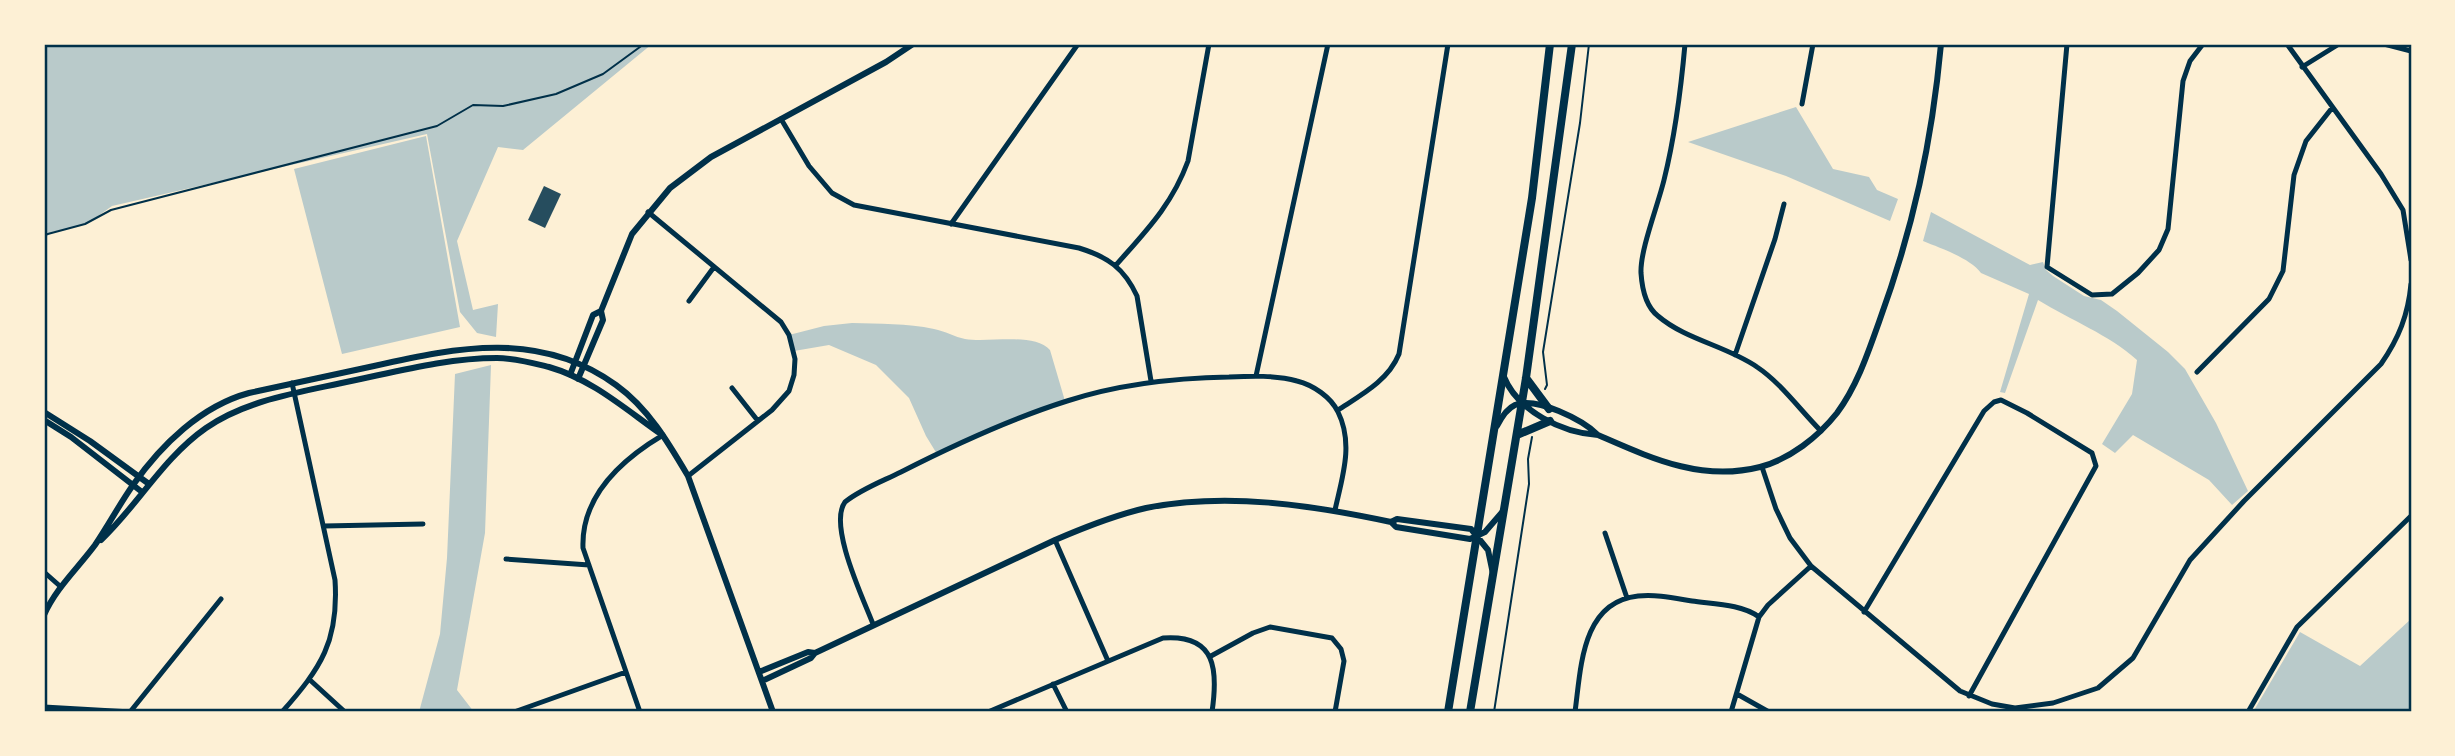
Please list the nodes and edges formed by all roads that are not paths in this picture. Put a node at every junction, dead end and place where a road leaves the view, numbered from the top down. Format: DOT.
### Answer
graph roads {
  1 [pos="913,44"];
  2 [pos="1078,44"];
  3 [pos="1209,44"];
  4 [pos="1328,44"];
  5 [pos="1448,44"];
  6 [pos="1550,44"];
  7 [pos="1572,44"];
  8 [pos="1685,44"];
  9 [pos="1813,44"];
  10 [pos="1941,44"];
  11 [pos="2067,44"];
  12 [pos="2203,44"];
  13 [pos="2287,44"];
  14 [pos="2339,44"];
  15 [pos="2384,44"];
  16 [pos="2411,51"];
  17 [pos="2302,67"];
  18 [pos="1802,104"];
  19 [pos="2332,108"];
  20 [pos="781,119"];
  21 [pos="1784,204"];
  22 [pos="2410,207"];
  23 [pos="2403,210"];
  24 [pos="648,212"];
  25 [pos="951,224"];
  26 [pos="2411,260"];
  27 [pos="1116,265"];
  28 [pos="714,267"];
  29 [pos="2411,284"];
  30 [pos="688,301"];
  31 [pos="2410,304"];
  32 [pos="601,311"];
  33 [pos="1735,355"];
  34 [pos="575,361"];
  35 [pos="583,366"];
  36 [pos="2197,372"];
  37 [pos="570,375"];
  38 [pos="1256,376"];
  39 [pos="1504,377"];
  40 [pos="1526,378"];
  41 [pos="578,379"];
  42 [pos="1151,381"];
  43 [pos="292,383"];
  44 [pos="732,388"];
  45 [pos="295,394"];
  46 [pos="1522,403"];
  47 [pos="1549,409"];
  48 [pos="1338,410"];
  49 [pos="44,412"];
  50 [pos="44,420"];
  51 [pos="758,421"];
  52 [pos="1550,421"];
  53 [pos="1496,427"];
  54 [pos="1821,430"];
  55 [pos="663,435"];
  56 [pos="1517,435"];
  57 [pos="1598,435"];
  58 [pos="1762,467"];
  59 [pos="688,476"];
  60 [pos="139,477"];
  61 [pos="149,484"];
  62 [pos="133,485"];
  63 [pos="142,492"];
  64 [pos="1335,510"];
  65 [pos="1504,510"];
  66 [pos="2411,516"];
  67 [pos="1412,521"];
  68 [pos="1391,522"];
  69 [pos="423,524"];
  70 [pos="324,526"];
  71 [pos="1411,529"];
  72 [pos="1605,533"];
  73 [pos="1478,535"];
  74 [pos="1055,540"];
  75 [pos="94,546"];
  76 [pos="506,559"];
  77 [pos="589,565"];
  78 [pos="1811,566"];
  79 [pos="44,572"];
  80 [pos="1493,575"];
  81 [pos="61,587"];
  82 [pos="1627,598"];
  83 [pos="221,599"];
  84 [pos="1864,612"];
  85 [pos="44,615"];
  86 [pos="1759,617"];
  87 [pos="873,624"];
  88 [pos="815,653"];
  89 [pos="1211,656"];
  90 [pos="1108,661"];
  91 [pos="626,672"];
  92 [pos="759,673"];
  93 [pos="310,680"];
  94 [pos="762,681"];
  95 [pos="1053,684"];
  96 [pos="1737,694"];
  97 [pos="1969,696"];
  98 [pos="44,707"];
  99 [pos="2021,710"];
  100 [pos="130,712"];
  101 [pos="282,712"];
  102 [pos="345,712"];
  103 [pos="514,712"];
  104 [pos="640,712"];
  105 [pos="773,712"];
  106 [pos="988,712"];
  107 [pos="1067,712"];
  108 [pos="1212,712"];
  109 [pos="1335,712"];
  110 [pos="1448,712"];
  111 [pos="1470,712"];
  112 [pos="1575,712"];
  113 [pos="1731,712"];
  114 [pos="1769,712"];
  115 [pos="2248,712"];
  1 -- 20 [label="street"];
  2 -- 25 [label="street"];
  3 -- 27 [label="street"];
  4 -- 38 [label="street"];
  5 -- 48 [label="street"];
  6 -- 39 [label="main road"];
  7 -- 40 [label="main road"];
  8 -- 33 [label="street"];
  9 -- 18 [label="street"];
  10 -- 54 [label="street"];
  11 -- 12 [label="street"];
  13 -- 17 [label="street"];
  14 -- 17 [label="street"];
  15 -- 16 [label="street"];
  17 -- 19 [label="street"];
  19 -- 23 [label="street"];
  19 -- 36 [label="street"];
  20 -- 24 [label="street"];
  20 -- 25 [label="street"];
  21 -- 33 [label="street"];
  22 -- 23 [label="street"];
  23 -- 26 [label="street"];
  24 -- 28 [label="street"];
  24 -- 32 [label="street"];
  25 -- 27 [label="street"];
  27 -- 42 [label="street"];
  28 -- 30 [label="street"];
  28 -- 51 [label="street"];
  29 -- 31 [label="street"];
  31 -- 99 [label="street"];
  32 -- 34 [label="street"];
  32 -- 35 [label="street"];
  33 -- 54 [label="street"];
  34 -- 35 [label="street"];
  34 -- 37 [label="street"];
  34 -- 43 [label="street"];
  35 -- 41 [label="street"];
  35 -- 55 [label="street"];
  37 -- 41 [label="street"];
  37 -- 45 [label="street"];
  38 -- 42 [label="street"];
  38 -- 48 [label="street"];
  39 -- 46 [label="street"];
  39 -- 53 [label="main road"];
  40 -- 46 [label="main road"];
  40 -- 47 [label="main road"];
  41 -- 55 [label="street"];
  42 -- 87 [label="street"];
  43 -- 45 [label="street"];
  43 -- 60 [label="street"];
  44 -- 51 [label="street"];
  45 -- 61 [label="street"];
  45 -- 70 [label="street"];
  46 -- 47 [label="street"];
  46 -- 52 [label="street"];
  46 -- 53 [label="street"];
  46 -- 56 [label="main road"];
  47 -- 57 [label="street"];
  48 -- 64 [label="street"];
  49 -- 60 [label="street"];
  50 -- 62 [label="street"];
  51 -- 59 [label="street"];
  52 -- 56 [label="main road"];
  52 -- 57 [label="street"];
  53 -- 73 [label="main road"];
  54 -- 58 [label="street"];
  55 -- 59 [label="street"];
  55 -- 77 [label="street"];
  56 -- 65 [label="main road"];
  57 -- 58 [label="street"];
  58 -- 78 [label="street"];
  59 -- 92 [label="street"];
  60 -- 61 [label="street"];
  60 -- 62 [label="street"];
  61 -- 63 [label="street"];
  62 -- 63 [label="street"];
  62 -- 75 [label="street"];
  63 -- 75 [label="street"];
  64 -- 68 [label="street"];
  64 -- 74 [label="street"];
  65 -- 73 [label="street"];
  65 -- 80 [label="main road"];
  66 -- 115 [label="street"];
  67 -- 68 [label="street"];
  67 -- 71 [label="street"];
  67 -- 73 [label="street"];
  68 -- 71 [label="street"];
  69 -- 70 [label="street"];
  70 -- 93 [label="street"];
  71 -- 73 [label="street"];
  72 -- 82 [label="street"];
  73 -- 80 [label="street"];
  73 -- 110 [label="main road"];
  74 -- 87 [label="street"];
  74 -- 90 [label="street"];
  75 -- 81 [label="street"];
  76 -- 77 [label="street"];
  77 -- 91 [label="street"];
  78 -- 84 [label="street"];
  78 -- 86 [label="street"];
  79 -- 81 [label="street"];
  80 -- 111 [label="main road"];
  81 -- 85 [label="street"];
  82 -- 86 [label="street"];
  82 -- 112 [label="street"];
  83 -- 100 [label="street"];
  84 -- 97 [label="street"];
  84 -- 97 [label="street"];
  86 -- 96 [label="street"];
  87 -- 88 [label="street"];
  88 -- 92 [label="street"];
  88 -- 94 [label="street"];
  89 -- 90 [label="street"];
  89 -- 108 [label="street"];
  89 -- 109 [label="street"];
  90 -- 95 [label="street"];
  91 -- 103 [label="street"];
  91 -- 104 [label="street"];
  92 -- 94 [label="street"];
  93 -- 101 [label="street"];
  93 -- 102 [label="street"];
  94 -- 105 [label="street"];
  95 -- 106 [label="street"];
  95 -- 107 [label="street"];
  96 -- 113 [label="street"];
  96 -- 114 [label="street"];
  97 -- 99 [label="street"];
  98 -- 100 [label="street"];
}
